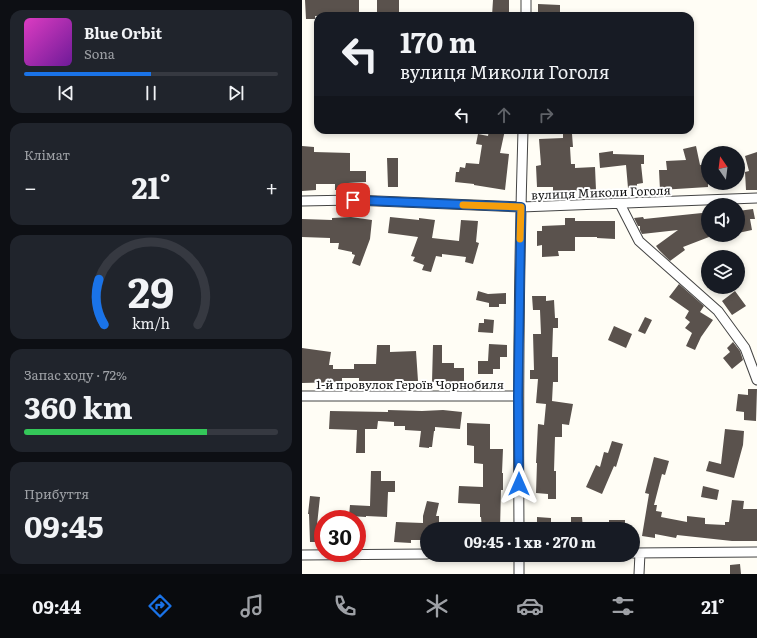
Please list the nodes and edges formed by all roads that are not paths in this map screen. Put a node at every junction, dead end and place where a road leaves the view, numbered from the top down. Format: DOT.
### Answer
graph roads {
  1 [pos="526,0"];
  2 [pos="526,12"];
  3 [pos="523,134"];
  4 [pos="757,198"];
  5 [pos="302,201"];
  6 [pos="620,204"];
  7 [pos="521,207"];
  8 [pos="757,380"];
  9 [pos="302,396"];
  10 [pos="518,396"];
  11 [pos="519,522"];
  12 [pos="757,552"];
  13 [pos="640,553"];
  14 [pos="420,554"];
  15 [pos="302,555"];
  16 [pos="519,562"];
  17 [pos="637,562"];
  18 [pos="519,574"];
  19 [pos="639,574"];
  1 -- 2 [label="street"];
  3 -- 7 [label="street"];
  4 -- 6 [label="street, вулиця Миколи Гоголя"];
  5 -- 7 [label="street, вулиця Миколи Гоголя"];
  6 -- 7 [label="street, вулиця Миколи Гоголя"];
  6 -- 8 [label="street"];
  7 -- 10 [label="street"];
  9 -- 10 [label="street, 1-й провулок Героїв Чорнобиля"];
  10 -- 11 [label="street"];
  12 -- 13 [label="street"];
  14 -- 15 [label="street"];
  16 -- 18 [label="street"];
  17 -- 19 [label="street"];
}
